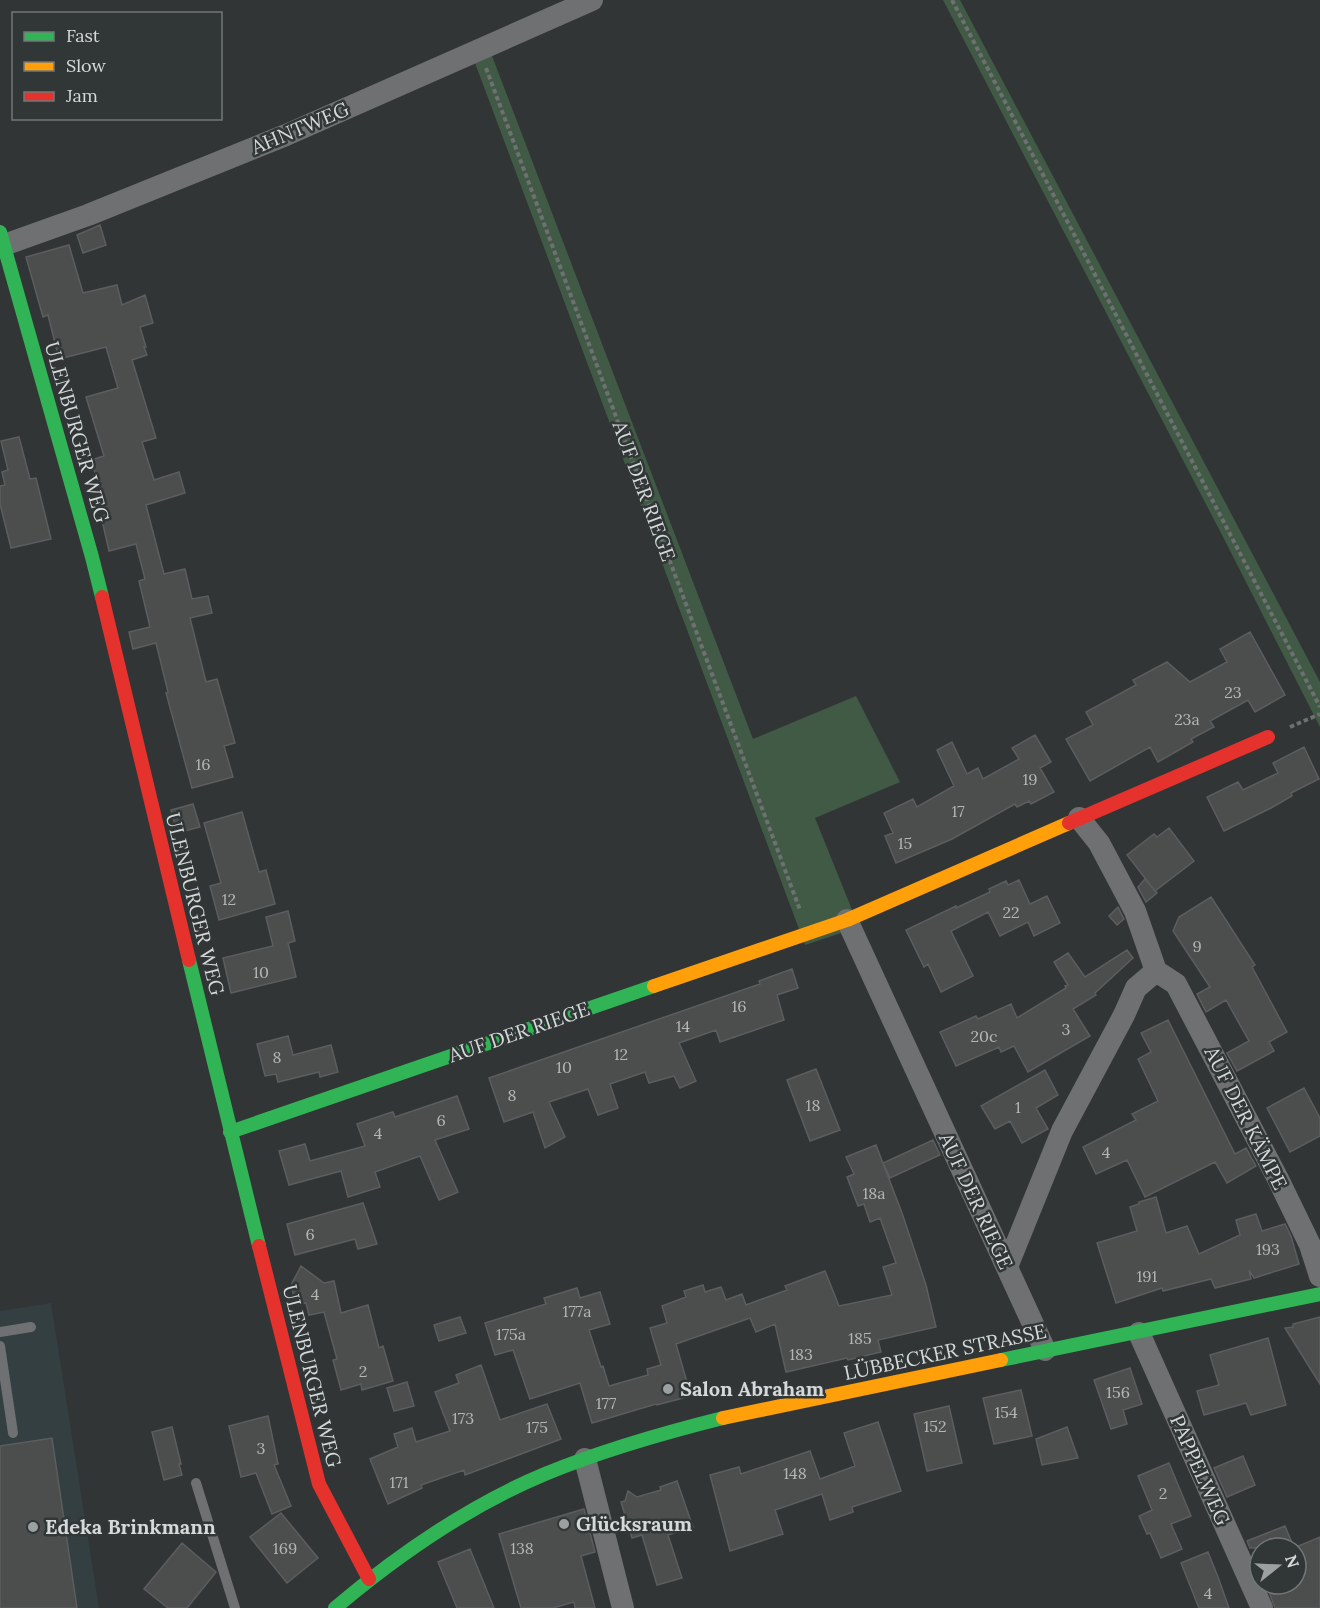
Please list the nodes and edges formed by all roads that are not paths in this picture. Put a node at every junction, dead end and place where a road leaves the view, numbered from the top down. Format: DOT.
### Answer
graph roads {
  1 [pos="592,0"];
  2 [pos="2,238"];
  3 [pos="1268,737"];
  4 [pos="1079,818"];
  5 [pos="847,920"];
  6 [pos="1156,971"];
  7 [pos="230,1132"];
  8 [pos="1007,1267"];
  9 [pos="1320,1276"];
  10 [pos="1320,1294"];
  11 [pos="31,1327"];
  12 [pos="0,1332"];
  13 [pos="1139,1333"];
  14 [pos="0,1346"];
  15 [pos="1045,1350"];
  16 [pos="14,1433"];
  17 [pos="585,1459"];
  18 [pos="196,1483"];
  19 [pos="369,1579"];
  20 [pos="342,1606"];
  21 [pos="235,1608"];
  22 [pos="623,1608"];
  23 [pos="1262,1608"];
  1 -- 2 [label="street, AHNTWEG"];
  2 -- 7 [label="street, ULENBURGER WEG"];
  3 -- 4 [label="street, AUF DER RIEGE"];
  4 -- 5 [label="street, AUF DER RIEGE"];
  4 -- 6 [label="street"];
  5 -- 7 [label="street, AUF DER RIEGE"];
  5 -- 8 [label="street, AUF DER RIEGE"];
  6 -- 8 [label="street"];
  6 -- 9 [label="street, AUF DER KÄMPE"];
  7 -- 19 [label="street, ULENBURGER WEG"];
  8 -- 15 [label="street, AUF DER RIEGE"];
  10 -- 13 [label="street, LÜBBECKER STRASSE"];
  11 -- 12 [label="lane"];
  13 -- 15 [label="street, LÜBBECKER STRASSE"];
  13 -- 23 [label="street, PAPPELWEG"];
  14 -- 16 [label="lane"];
  15 -- 17 [label="street, LÜBBECKER STRASSE"];
  17 -- 19 [label="street, LÜBBECKER STRASSE"];
  17 -- 22 [label="street"];
  18 -- 21 [label="lane"];
  19 -- 20 [label="street, LÜBBECKER STRASSE"];
}
